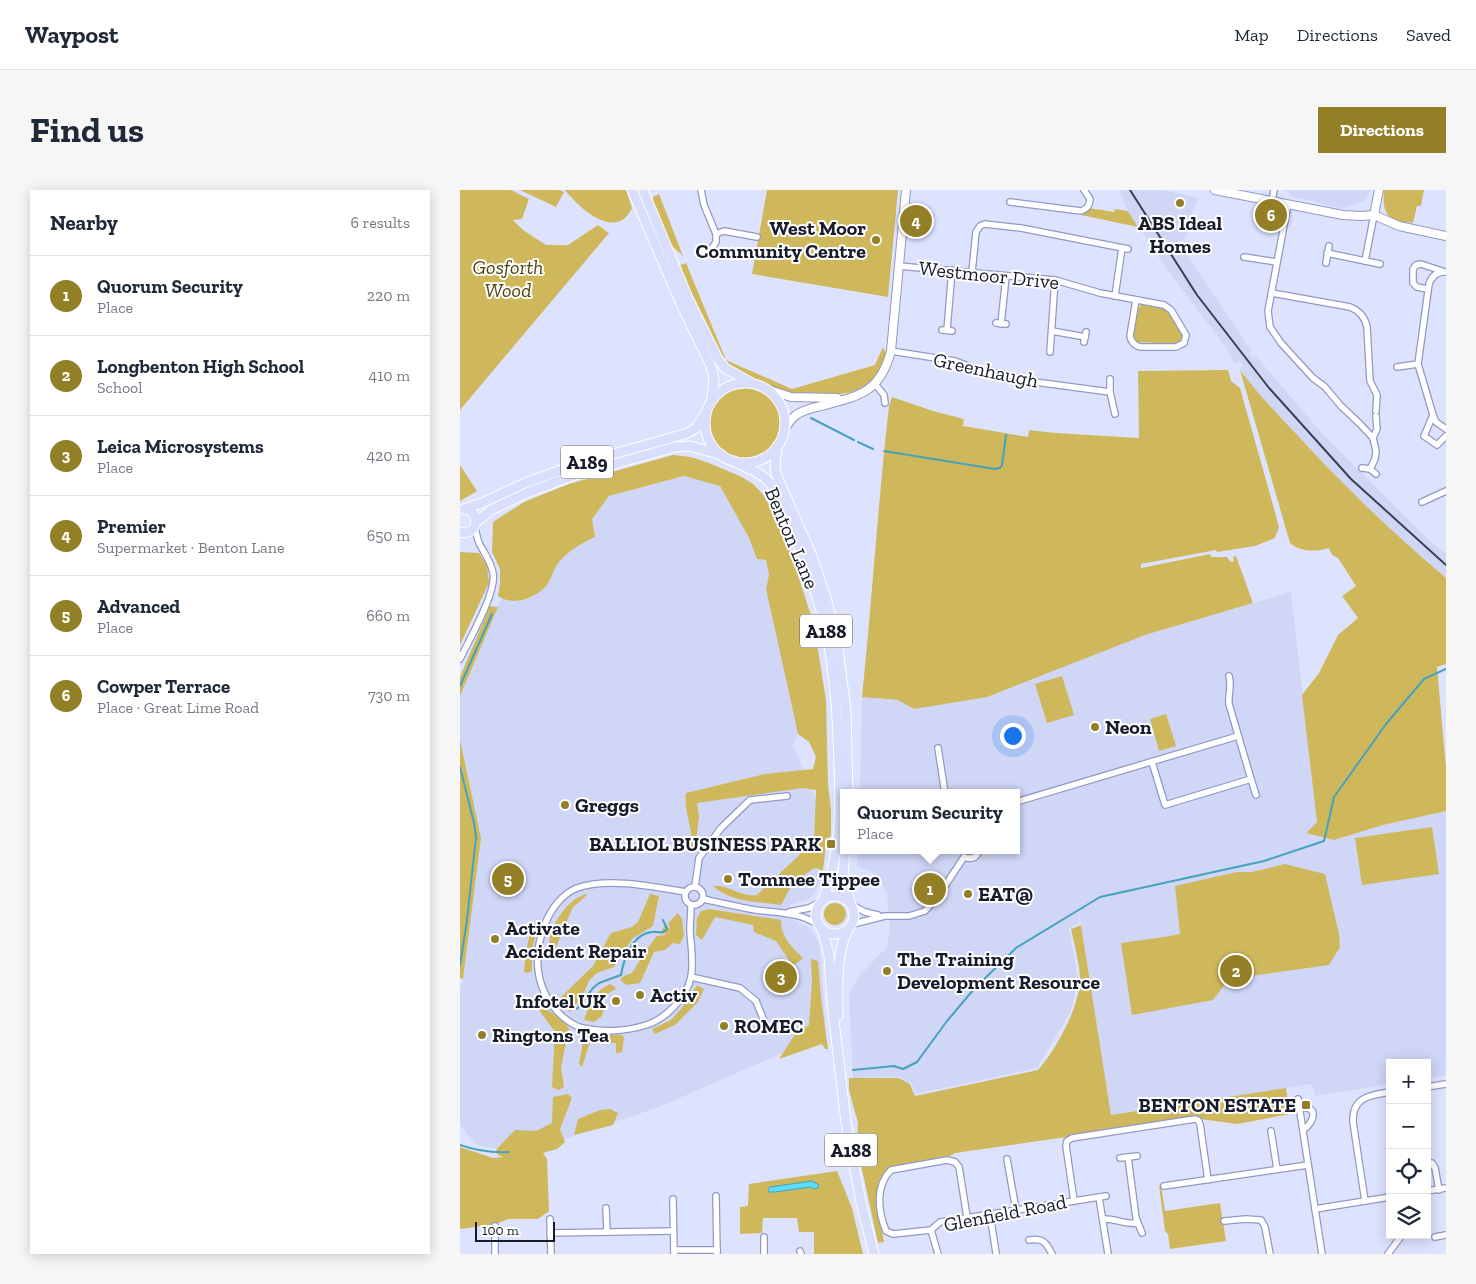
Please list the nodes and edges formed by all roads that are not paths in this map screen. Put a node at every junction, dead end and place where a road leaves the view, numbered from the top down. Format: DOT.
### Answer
graph roads {
  1 [pos="632,190"];
  2 [pos="643,190"];
  3 [pos="701,190"];
  4 [pos="906,190"];
  5 [pos="1084,190"];
  6 [pos="1215,190"];
  7 [pos="1274,190"];
  8 [pos="1379,190"];
  9 [pos="1272,201"];
  10 [pos="1010,202"];
  11 [pos="1288,204"];
  12 [pos="1374,215"];
  13 [pos="716,234"];
  14 [pos="1446,236"];
  15 [pos="757,237"];
  16 [pos="1329,246"];
  17 [pos="702,252"];
  18 [pos="1328,254"];
  19 [pos="1244,257"];
  20 [pos="1366,261"];
  21 [pos="1278,262"];
  22 [pos="1326,263"];
  23 [pos="1380,264"];
  24 [pos="899,266"];
  25 [pos="952,270"];
  26 [pos="972,272"];
  27 [pos="1444,272"];
  28 [pos="1006,276"];
  29 [pos="1055,280"];
  30 [pos="1428,289"];
  31 [pos="1272,293"];
  32 [pos="1115,296"];
  33 [pos="1136,300"];
  34 [pos="1001,324"];
  35 [pos="947,330"];
  36 [pos="1052,331"];
  37 [pos="1085,337"];
  38 [pos="891,351"];
  39 [pos="1050,352"];
  40 [pos="1418,364"];
  41 [pos="1397,367"];
  42 [pos="1110,379"];
  43 [pos="754,384"];
  44 [pos="875,384"];
  45 [pos="764,388"];
  46 [pos="1110,392"];
  47 [pos="854,397"];
  48 [pos="712,400"];
  49 [pos="885,403"];
  50 [pos="706,413"];
  51 [pos="1115,414"];
  52 [pos="1433,415"];
  53 [pos="1446,429"];
  54 [pos="784,430"];
  55 [pos="1446,436"];
  56 [pos="1372,438"];
  57 [pos="777,446"];
  58 [pos="722,455"];
  59 [pos="734,461"];
  60 [pos="1362,468"];
  61 [pos="1370,468"];
  62 [pos="1376,474"];
  63 [pos="1446,491"];
  64 [pos="1422,502"];
  65 [pos="462,510"];
  66 [pos="476,524"];
  67 [pos="461,533"];
  68 [pos="479,543"];
  69 [pos="460,659"];
  70 [pos="1229,676"];
  71 [pos="1238,736"];
  72 [pos="938,748"];
  73 [pos="1152,762"];
  74 [pos="1251,779"];
  75 [pos="848,789"];
  76 [pos="944,789"];
  77 [pos="1256,795"];
  78 [pos="788,796"];
  79 [pos="1020,801"];
  80 [pos="845,854"];
  81 [pos="963,854"];
  82 [pos="978,854"];
  83 [pos="695,887"];
  84 [pos="686,892"];
  85 [pos="703,899"];
  86 [pos="822,901"];
  87 [pos="851,904"];
  88 [pos="691,905"];
  89 [pos="785,912"];
  90 [pos="886,916"];
  91 [pos="851,926"];
  92 [pos="821,927"];
  93 [pos="691,977"];
  94 [pos="764,1021"];
  95 [pos="838,1044"];
  96 [pos="1446,1084"];
  97 [pos="1431,1086"];
  98 [pos="1386,1093"];
  99 [pos="1298,1100"];
  100 [pos="1300,1108"];
  101 [pos="1303,1130"];
  102 [pos="1271,1131"];
  103 [pos="1137,1156"];
  104 [pos="1128,1157"];
  105 [pos="1120,1158"];
  106 [pos="1007,1159"];
  107 [pos="1431,1163"];
  108 [pos="1308,1165"];
  109 [pos="1277,1169"];
  110 [pos="1208,1180"];
  111 [pos="1164,1186"];
  112 [pos="1446,1188"];
  113 [pos="1439,1190"];
  114 [pos="1431,1191"];
  115 [pos="716,1196"];
  116 [pos="1106,1196"];
  117 [pos="1099,1197"];
  118 [pos="1386,1198"];
  119 [pos="673,1200"];
  120 [pos="1074,1201"];
  121 [pos="1365,1201"];
  122 [pos="606,1208"];
  123 [pos="1315,1209"];
  124 [pos="1016,1210"];
  125 [pos="990,1214"];
  126 [pos="967,1217"];
  127 [pos="550,1219"];
  128 [pos="1103,1219"];
  129 [pos="1224,1221"];
  130 [pos="1138,1223"];
  131 [pos="495,1226"];
  132 [pos="930,1230"];
  133 [pos="673,1231"];
  134 [pos="607,1232"];
  135 [pos="550,1233"];
  136 [pos="1142,1233"];
  137 [pos="1446,1235"];
  138 [pos="1435,1236"];
  139 [pos="764,1238"];
  140 [pos="1399,1239"];
  141 [pos="1028,1240"];
  142 [pos="674,1252"];
  143 [pos="717,1252"];
  144 [pos="495,1254"];
  145 [pos="551,1254"];
  146 [pos="764,1254"];
  147 [pos="874,1254"];
  148 [pos="938,1254"];
  149 [pos="996,1254"];
  150 [pos="1052,1254"];
  151 [pos="1108,1254"];
  152 [pos="1270,1254"];
  153 [pos="1319,1254"];
  154 [pos="1388,1254"];
  1 -- 48 [label="main road, A189"];
  2 -- 43 [label="main road, A189"];
  3 -- 13 [label="street"];
  4 -- 24 [label="main road"];
  5 -- 10 [label="street"];
  6 -- 9 [label="main road"];
  7 -- 9 [label="street"];
  8 -- 12 [label="main road"];
  9 -- 11 [label="main road"];
  11 -- 12 [label="main road"];
  11 -- 21 [label="street"];
  12 -- 14 [label="main road"];
  12 -- 20 [label="street"];
  13 -- 15 [label="street"];
  13 -- 17 [label="street"];
  16 -- 18 [label="street"];
  18 -- 20 [label="street"];
  18 -- 22 [label="street"];
  19 -- 21 [label="street"];
  20 -- 23 [label="street"];
  21 -- 31 [label="street"];
  24 -- 25 [label="street, Westmoor Drive"];
  24 -- 38 [label="main road"];
  25 -- 26 [label="street, Westmoor Drive"];
  25 -- 35 [label="street"];
  26 -- 28 [label="street, Westmoor Drive"];
  26 -- 32 [label="street"];
  27 -- 30 [label="street"];
  27 -- 30 [label="street"];
  28 -- 29 [label="street, Westmoor Drive"];
  28 -- 34 [label="street"];
  29 -- 32 [label="street, Westmoor Drive"];
  29 -- 36 [label="street"];
  30 -- 40 [label="street"];
  31 -- 56 [label="street"];
  31 -- 56 [label="street"];
  32 -- 33 [label="street, Westmoor Drive"];
  33 -- 33 [label="street, Westmoor Drive"];
  36 -- 37 [label="street"];
  36 -- 39 [label="street"];
  38 -- 44 [label="main road"];
  38 -- 46 [label="street, Greenhaugh"];
  40 -- 41 [label="street"];
  40 -- 52 [label="street"];
  42 -- 46 [label="street"];
  43 -- 45 [label="main road, A189"];
  43 -- 48 [label="main road, A189"];
  44 -- 47 [label="main road"];
  44 -- 49 [label="street"];
  45 -- 47 [label="main road"];
  45 -- 54 [label="main road, A189"];
  46 -- 51 [label="street"];
  47 -- 54 [label="main road"];
  48 -- 50 [label="main road, A189"];
  50 -- 58 [label="main road, A189"];
  50 -- 65 [label="main road, A189"];
  52 -- 53 [label="street"];
  52 -- 55 [label="street"];
  54 -- 57 [label="main road"];
  56 -- 61 [label="street"];
  57 -- 59 [label="main road, A189"];
  57 -- 75 [label="main road, Benton Lane / A188"];
  58 -- 59 [label="main road, A189"];
  58 -- 66 [label="main road, A189"];
  59 -- 86 [label="main road, Benton Lane / A188"];
  60 -- 61 [label="street"];
  61 -- 62 [label="street"];
  63 -- 64 [label="street"];
  65 -- 66 [label="main road, A189"];
  66 -- 67 [label="main road, A189"];
  66 -- 68 [label="street"];
  67 -- 68 [label="street"];
  68 -- 69 [label="street"];
  70 -- 71 [label="street"];
  71 -- 73 [label="street"];
  71 -- 74 [label="street"];
  72 -- 76 [label="street"];
  73 -- 74 [label="street"];
  73 -- 79 [label="street"];
  74 -- 77 [label="street"];
  78 -- 83 [label="street"];
  80 -- 87 [label="main road, A188"];
  81 -- 82 [label="street"];
  81 -- 90 [label="street"];
  83 -- 84 [label="street"];
  83 -- 85 [label="street"];
  84 -- 88 [label="street"];
  84 -- 93 [label="street"];
  85 -- 88 [label="street"];
  85 -- 89 [label="street"];
  86 -- 87 [label="main road"];
  86 -- 89 [label="street"];
  86 -- 92 [label="main road, A188"];
  87 -- 90 [label="street"];
  87 -- 91 [label="main road, A188"];
  88 -- 93 [label="street"];
  89 -- 92 [label="street"];
  90 -- 91 [label="street"];
  91 -- 92 [label="main road"];
  91 -- 95 [label="main road, A188"];
  92 -- 95 [label="main road, A188"];
  93 -- 94 [label="street"];
  95 -- 147 [label="main road, A188"];
  96 -- 97 [label="street"];
  98 -- 121 [label="street"];
  99 -- 100 [label="street"];
  100 -- 101 [label="street"];
  100 -- 101 [label="street"];
  101 -- 108 [label="street"];
  102 -- 109 [label="street"];
  103 -- 104 [label="street"];
  104 -- 105 [label="street"];
  104 -- 130 [label="street"];
  106 -- 124 [label="street"];
  107 -- 113 [label="street"];
  108 -- 109 [label="street"];
  108 -- 123 [label="street"];
  109 -- 110 [label="street"];
  110 -- 111 [label="street"];
  110 -- 120 [label="street"];
  112 -- 113 [label="street"];
  113 -- 114 [label="street"];
  115 -- 143 [label="street"];
  116 -- 117 [label="street, Glenfield Road"];
  117 -- 120 [label="street, Glenfield Road"];
  117 -- 128 [label="street"];
  118 -- 121 [label="street"];
  119 -- 133 [label="street"];
  120 -- 124 [label="street, Glenfield Road"];
  121 -- 123 [label="street"];
  122 -- 134 [label="street"];
  123 -- 153 [label="street"];
  124 -- 125 [label="street, Glenfield Road"];
  125 -- 126 [label="street, Glenfield Road"];
  125 -- 149 [label="street"];
  126 -- 132 [label="street, Glenfield Road"];
  126 -- 132 [label="street"];
  127 -- 135 [label="street"];
  128 -- 130 [label="street"];
  128 -- 151 [label="street"];
  129 -- 152 [label="street"];
  130 -- 136 [label="street"];
  131 -- 144 [label="street"];
  132 -- 148 [label="street, Glenfield Road"];
  133 -- 134 [label="street"];
  133 -- 142 [label="street"];
  134 -- 135 [label="street"];
  135 -- 145 [label="street"];
  137 -- 138 [label="street"];
  139 -- 146 [label="street"];
  140 -- 154 [label="street"];
  141 -- 150 [label="street"];
  142 -- 143 [label="street"];
}
